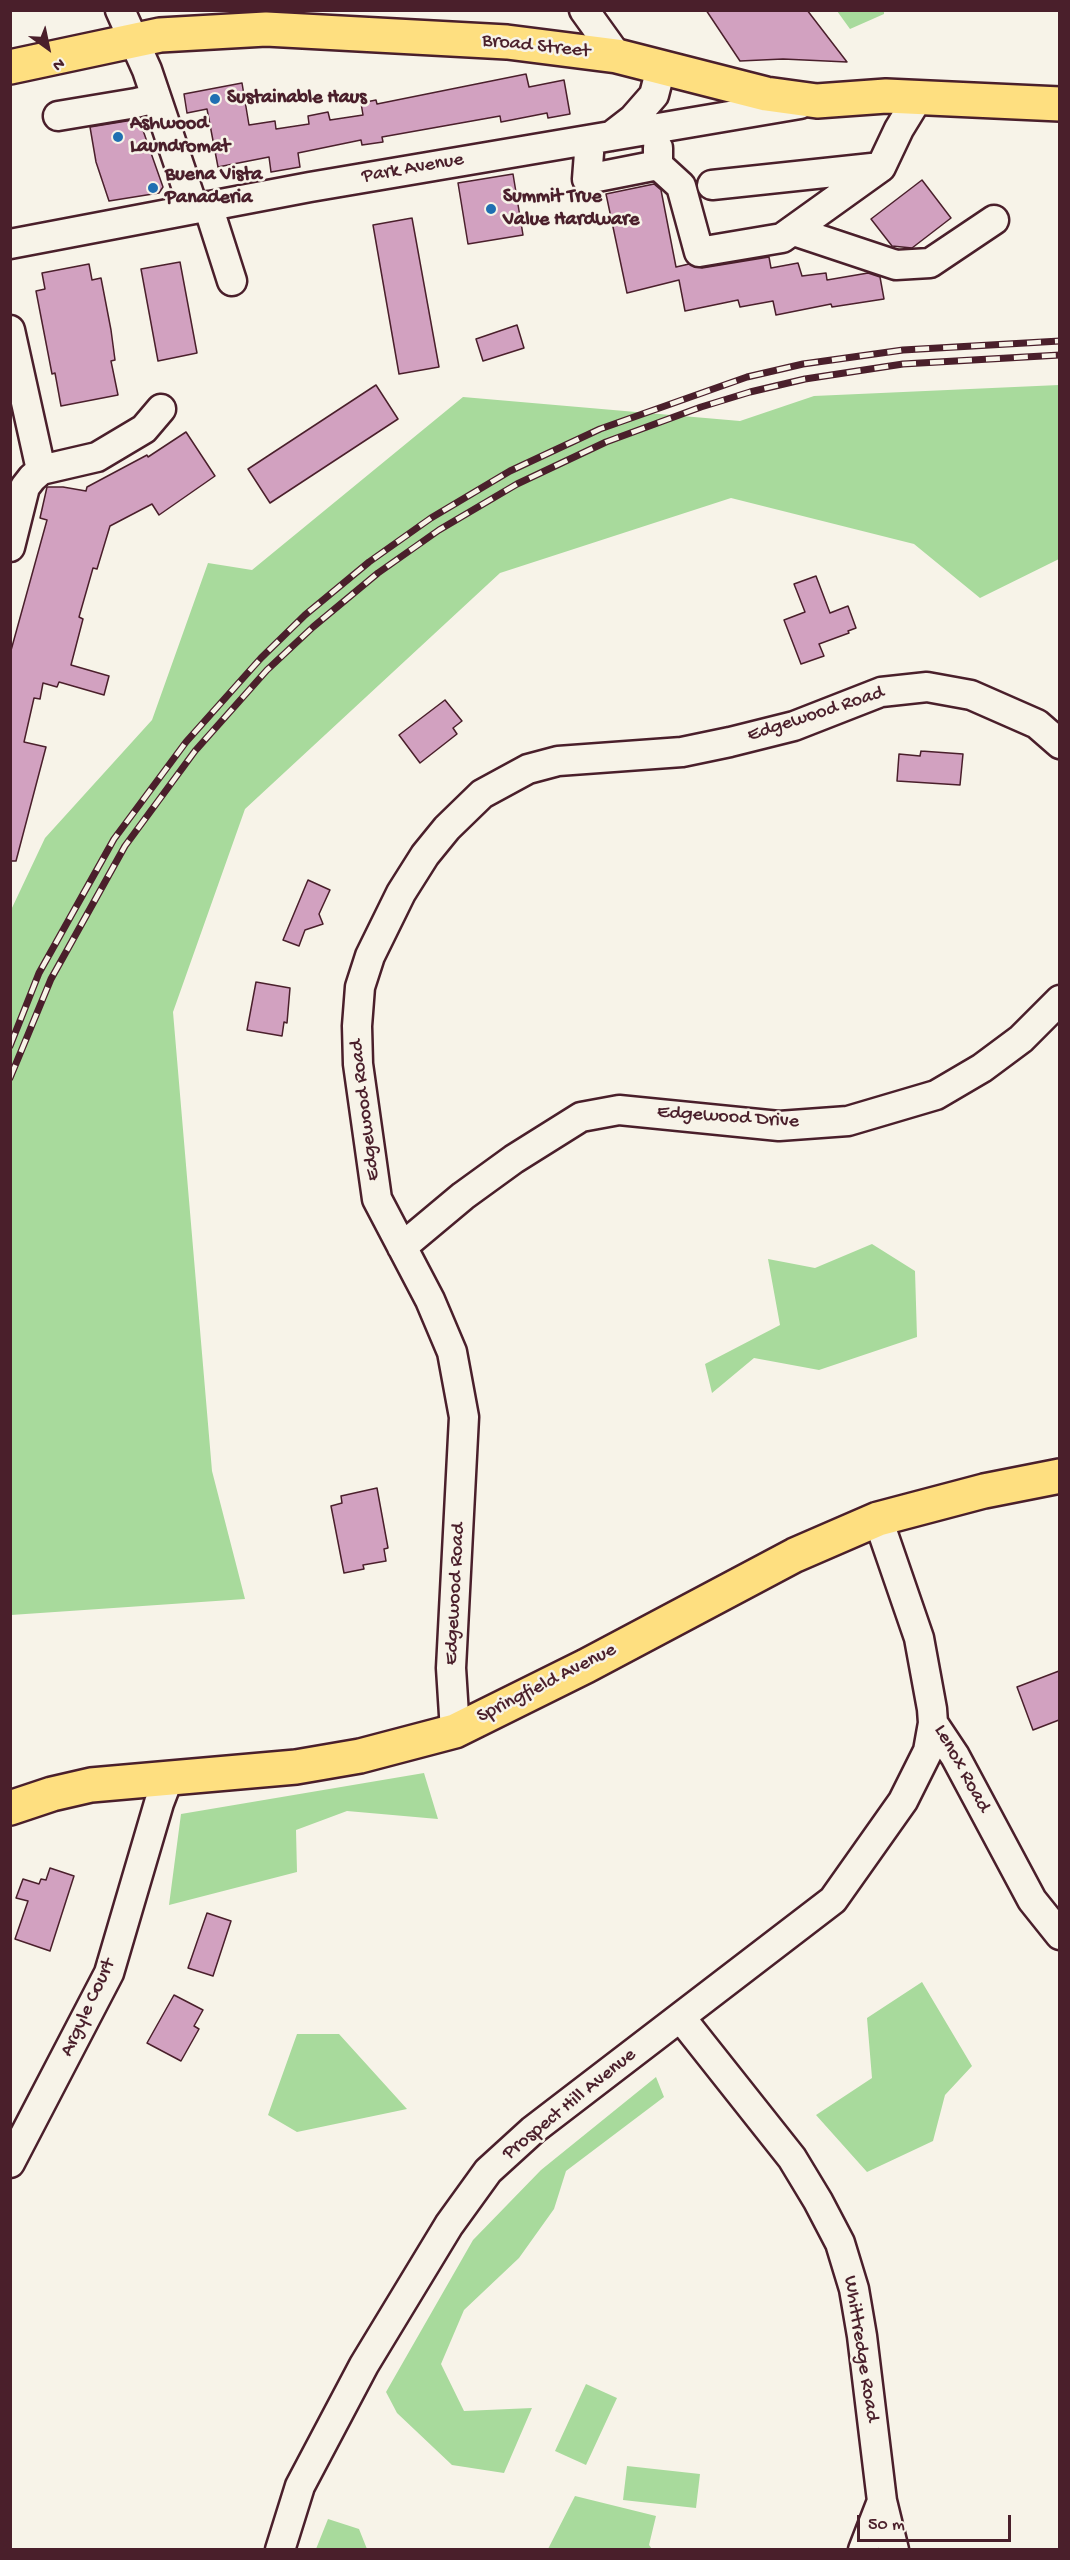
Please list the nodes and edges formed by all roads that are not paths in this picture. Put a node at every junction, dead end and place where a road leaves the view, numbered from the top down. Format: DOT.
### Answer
graph roads {
  1 [pos="120,10"];
  2 [pos="584,10"];
  3 [pos="132,40"];
  4 [pos="618,56"];
  5 [pos="10,67"];
  6 [pos="661,68"];
  7 [pos="156,98"];
  8 [pos="918,98"];
  9 [pos="817,100"];
  10 [pos="1059,104"];
  11 [pos="58,116"];
  12 [pos="654,128"];
  13 [pos="600,138"];
  14 [pos="658,165"];
  15 [pos="881,167"];
  16 [pos="712,185"];
  17 [pos="201,207"];
  18 [pos="994,220"];
  19 [pos="794,231"];
  20 [pos="10,244"];
  21 [pos="232,281"];
  22 [pos="10,330"];
  23 [pos="161,409"];
  24 [pos="41,470"];
  25 [pos="11,545"];
  26 [pos="1059,744"];
  27 [pos="1059,1000"];
  28 [pos="402,1247"];
  29 [pos="1059,1476"];
  30 [pos="878,1519"];
  31 [pos="933,1723"];
  32 [pos="454,1731"];
  33 [pos="169,1777"];
  34 [pos="10,1808"];
  35 [pos="1059,1935"];
  36 [pos="681,2018"];
  37 [pos="10,2163"];
  38 [pos="882,2501"];
  39 [pos="280,2550"];
  40 [pos="863,2550"];
  41 [pos="894,2550"];
  1 -- 3 [label="street"];
  2 -- 4 [label="street"];
  3 -- 4 [label="main road, Broad Street"];
  3 -- 5 [label="main road, Broad Street"];
  3 -- 7 [label="street"];
  4 -- 6 [label="main road, Broad Street"];
  6 -- 9 [label="main road, Broad Street"];
  6 -- 13 [label="street"];
  7 -- 11 [label="street"];
  7 -- 17 [label="street"];
  8 -- 9 [label="main road, Broad Street"];
  8 -- 10 [label="main road, Broad Street"];
  8 -- 15 [label="street"];
  9 -- 12 [label="street, Park Avenue"];
  12 -- 13 [label="street, Park Avenue"];
  12 -- 14 [label="street"];
  13 -- 14 [label="street"];
  13 -- 17 [label="street, Park Avenue"];
  14 -- 19 [label="street"];
  15 -- 16 [label="street"];
  15 -- 19 [label="street"];
  17 -- 20 [label="street, Park Avenue"];
  17 -- 21 [label="street"];
  18 -- 19 [label="street"];
  22 -- 24 [label="street"];
  23 -- 24 [label="street"];
  24 -- 25 [label="street"];
  26 -- 28 [label="street, Edgewood Road"];
  27 -- 28 [label="street, Edgewood Drive"];
  28 -- 32 [label="street, Edgewood Road"];
  29 -- 30 [label="main road, Springfield Avenue"];
  30 -- 31 [label="street, Lenox Road"];
  30 -- 32 [label="main road, Springfield Avenue"];
  31 -- 35 [label="street, Lenox Road"];
  31 -- 36 [label="street, Prospect Hill Avenue"];
  32 -- 33 [label="main road, Springfield Avenue"];
  33 -- 34 [label="main road, Springfield Avenue"];
  33 -- 37 [label="street, Argyle Court"];
  36 -- 38 [label="street, Whittredge Road"];
  36 -- 39 [label="street, Prospect Hill Avenue"];
  38 -- 40 [label="street"];
  38 -- 41 [label="street, Whittredge Road"];
}
